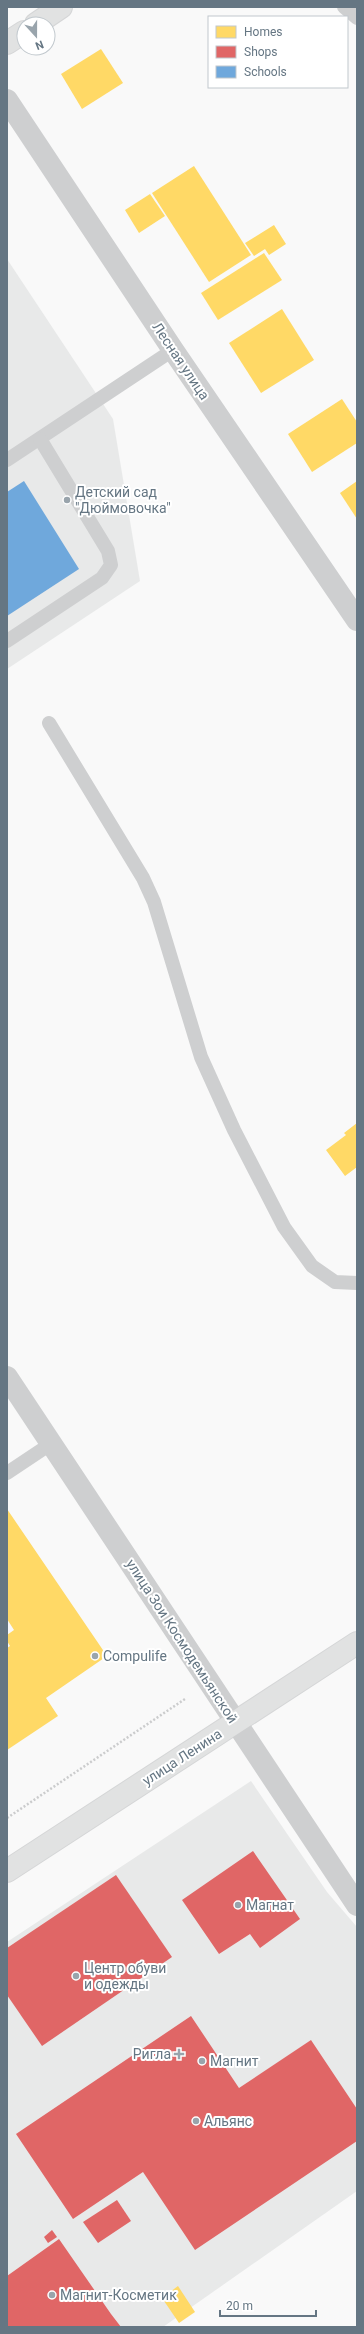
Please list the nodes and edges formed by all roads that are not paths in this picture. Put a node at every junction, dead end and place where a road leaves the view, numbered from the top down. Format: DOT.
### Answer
graph roads {
  1 [pos="61,7"];
  2 [pos="344,7"];
  3 [pos="48,16"];
  4 [pos="357,18"];
  5 [pos="16,37"];
  6 [pos="7,43"];
  7 [pos="7,100"];
  8 [pos="173,350"];
  9 [pos="40,439"];
  10 [pos="7,460"];
  11 [pos="357,620"];
  12 [pos="7,641"];
  13 [pos="49,723"];
  14 [pos="357,1283"];
  15 [pos="7,1377"];
  16 [pos="52,1443"];
  17 [pos="7,1473"];
  18 [pos="357,1644"];
  19 [pos="236,1723"];
  20 [pos="7,1870"];
  21 [pos="357,1905"];
  1 -- 3 [label="main road"];
  2 -- 4 [label="lane"];
  5 -- 6 [label="main road"];
  7 -- 8 [label="street, Лесная улица"];
  8 -- 9 [label="lane"];
  8 -- 11 [label="street, Лесная улица"];
  9 -- 10 [label="lane"];
  9 -- 12 [label="lane"];
  13 -- 14 [label="lane"];
  15 -- 16 [label="street, улица Зои Космодемьянской"];
  16 -- 17 [label="lane"];
  16 -- 19 [label="street, улица Зои Космодемьянской"];
  18 -- 19 [label="main road, улица Ленина"];
  19 -- 20 [label="main road, улица Ленина"];
  19 -- 21 [label="street, улица Зои Космодемьянской"];
}
